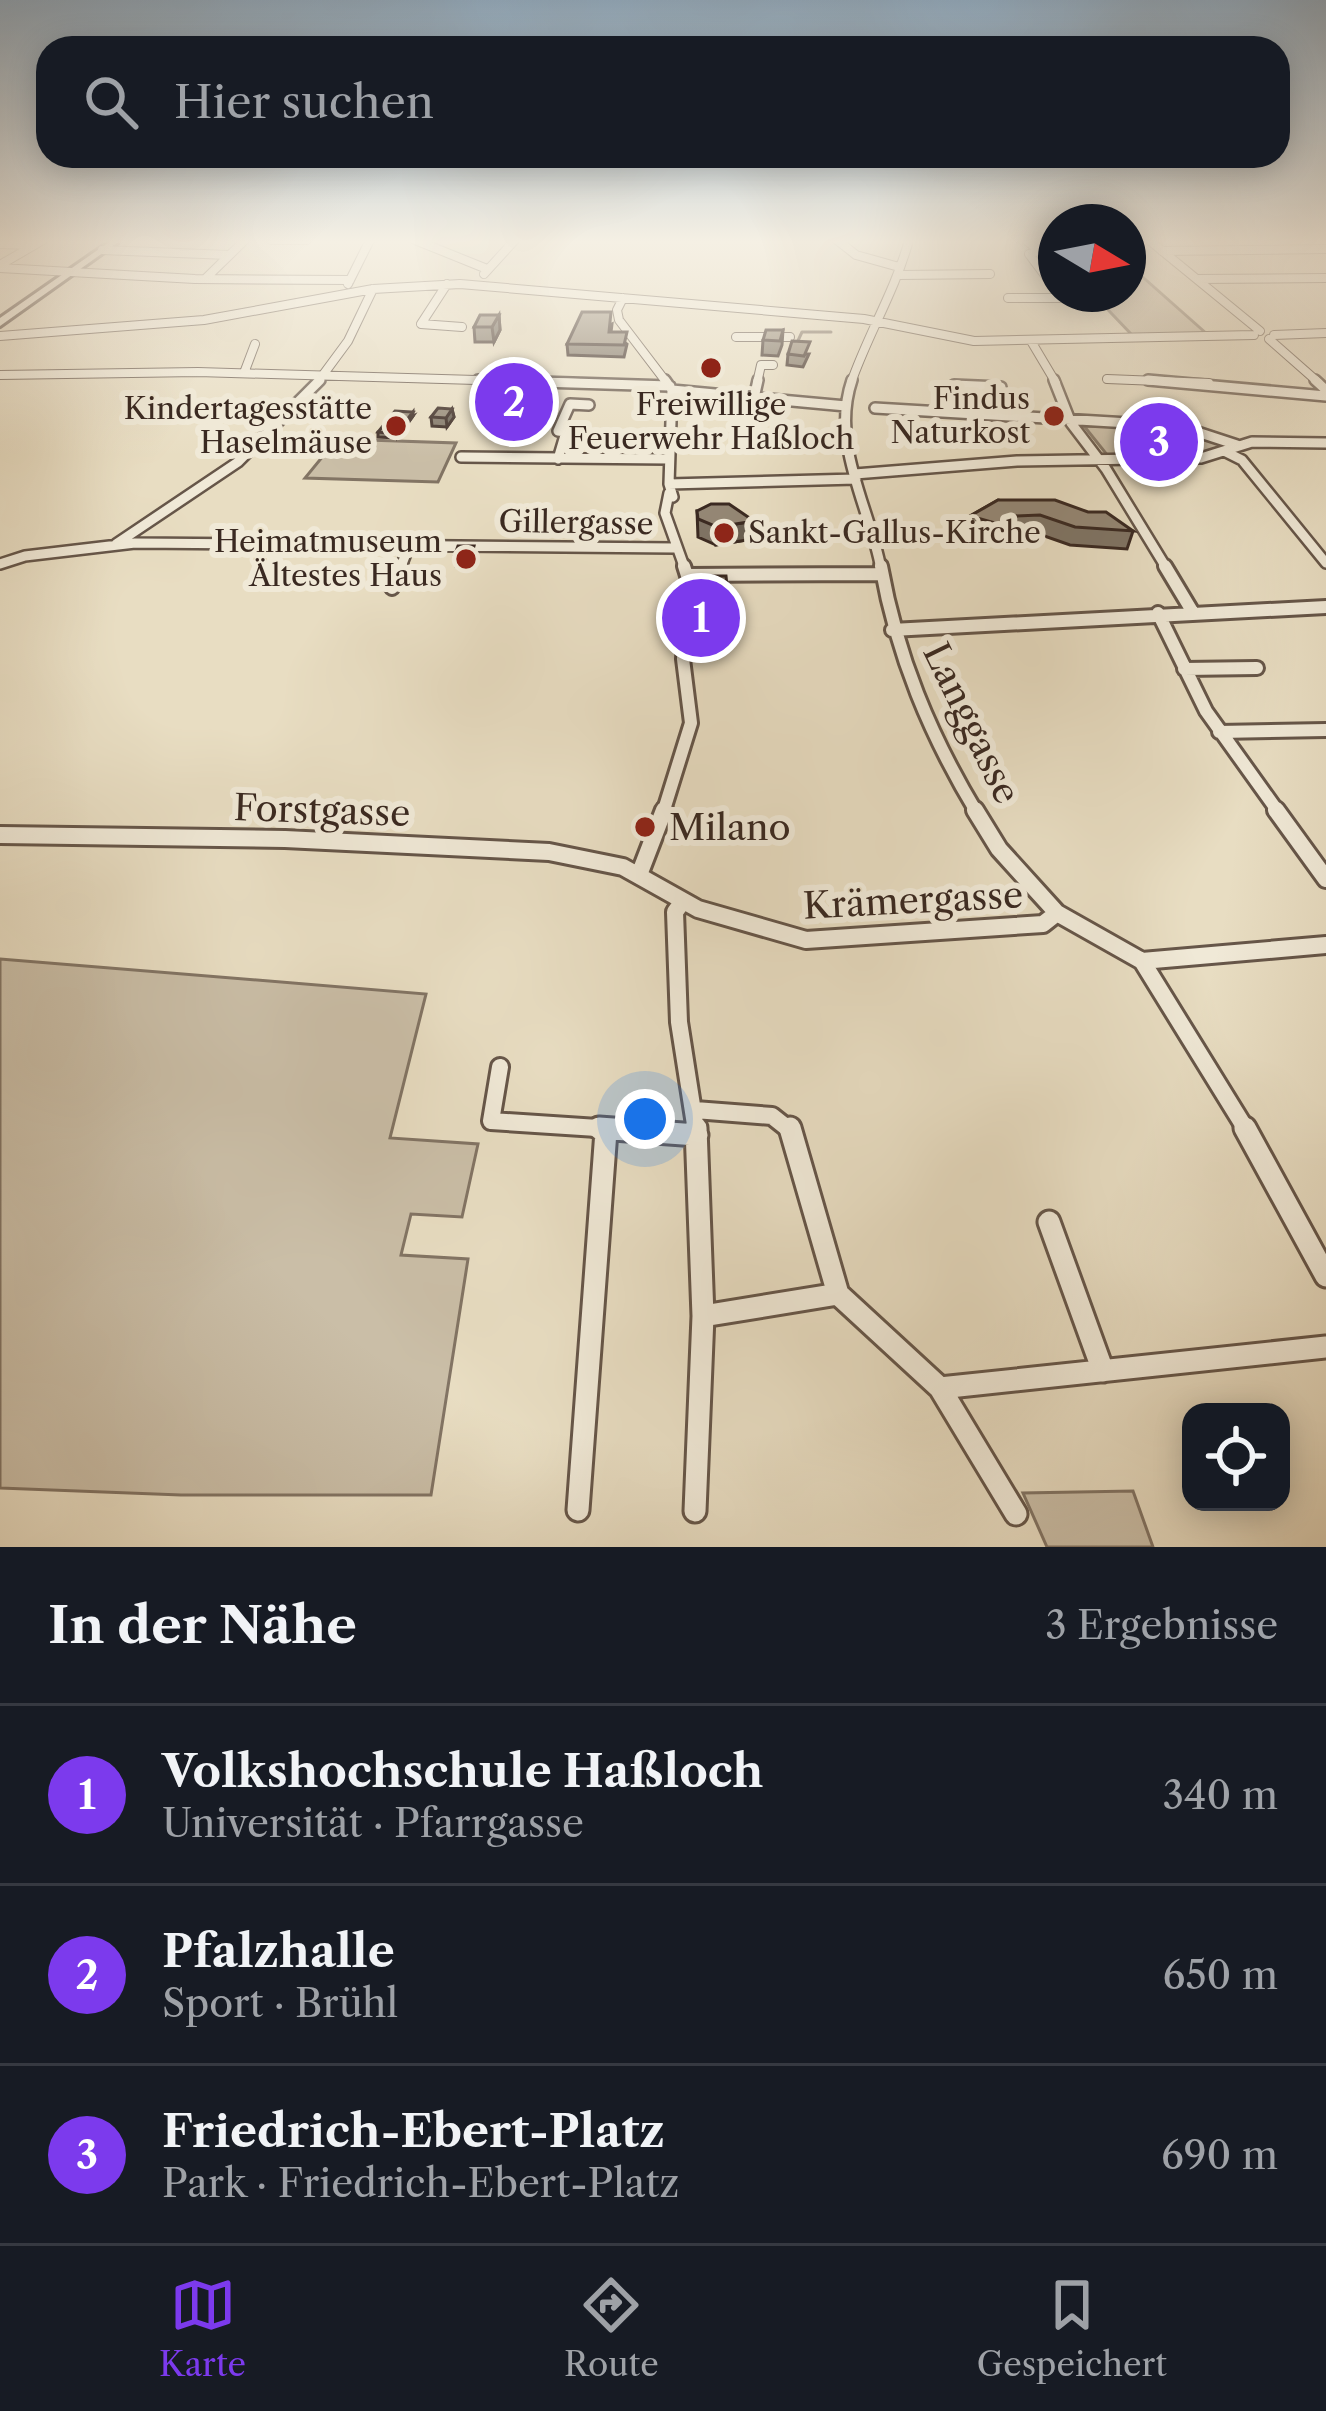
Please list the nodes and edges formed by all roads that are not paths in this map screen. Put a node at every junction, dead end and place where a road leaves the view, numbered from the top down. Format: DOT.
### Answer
graph roads {
  1 [pos="250,312"];
  2 [pos="364,312"];
  3 [pos="432,312"];
  4 [pos="618,312"];
  5 [pos="761,312"];
  6 [pos="880,312"];
  7 [pos="1234,312"];
  8 [pos="788,315"];
  9 [pos="876,321"];
  10 [pos="462,327"];
  11 [pos="1257,333"];
  12 [pos="1326,333"];
  13 [pos="0,336"];
  14 [pos="1271,337"];
  15 [pos="736,338"];
  16 [pos="1031,341"];
  17 [pos="255,344"];
  18 [pos="773,365"];
  19 [pos="244,373"];
  20 [pos="0,375"];
  21 [pos="322,376"];
  22 [pos="1107,379"];
  23 [pos="954,385"];
  24 [pos="978,386"];
  25 [pos="1000,387"];
  26 [pos="671,388"];
  27 [pos="1326,393"];
  28 [pos="754,398"];
  29 [pos="590,405"];
  30 [pos="846,406"];
  31 [pos="875,408"];
  32 [pos="987,415"];
  33 [pos="1071,423"];
  34 [pos="1326,443"];
  35 [pos="1237,445"];
  36 [pos="1224,451"];
  37 [pos="460,457"];
  38 [pos="558,459"];
  39 [pos="1100,459"];
  40 [pos="670,460"];
  41 [pos="855,476"];
  42 [pos="669,489"];
  43 [pos="116,544"];
  44 [pos="409,545"];
  45 [pos="675,548"];
  46 [pos="0,550"];
  47 [pos="25,556"];
  48 [pos="1326,563"];
  49 [pos="0,564"];
  50 [pos="881,574"];
  51 [pos="687,575"];
  52 [pos="392,588"];
  53 [pos="1326,607"];
  54 [pos="1192,611"];
  55 [pos="1158,613"];
  56 [pos="892,630"];
  57 [pos="1256,668"];
  58 [pos="1184,669"];
  59 [pos="1326,730"];
  60 [pos="1219,731"];
  61 [pos="0,835"];
  62 [pos="639,874"];
  63 [pos="1326,879"];
  64 [pos="682,902"];
  65 [pos="1057,913"];
  66 [pos="1326,945"];
  67 [pos="1142,961"];
  68 [pos="500,1067"];
  69 [pos="695,1111"];
  70 [pos="607,1131"];
  71 [pos="697,1135"];
  72 [pos="1049,1222"];
  73 [pos="1326,1276"];
  74 [pos="838,1294"];
  75 [pos="703,1316"];
  76 [pos="1326,1347"];
  77 [pos="1103,1370"];
  78 [pos="940,1388"];
  79 [pos="578,1510"];
  80 [pos="695,1510"];
  81 [pos="1016,1514"];
  1 -- 13 [label="street"];
  2 -- 21 [label="street"];
  3 -- 10 [label="street"];
  4 -- 26 [label="street"];
  5 -- 8 [label="street"];
  6 -- 9 [label="street, Langgasse"];
  7 -- 11 [label="street"];
  8 -- 9 [label="street"];
  8 -- 15 [label="street"];
  9 -- 16 [label="street"];
  9 -- 30 [label="street, Langgasse"];
  11 -- 14 [label="street"];
  11 -- 16 [label="street"];
  12 -- 14 [label="street"];
  14 -- 27 [label="street"];
  16 -- 33 [label="street"];
  17 -- 19 [label="street"];
  18 -- 28 [label="street"];
  19 -- 20 [label="street"];
  19 -- 21 [label="street"];
  21 -- 26 [label="street"];
  21 -- 43 [label="street"];
  22 -- 27 [label="street"];
  23 -- 24 [label="street"];
  24 -- 25 [label="street"];
  24 -- 32 [label="street"];
  26 -- 28 [label="street"];
  26 -- 40 [label="street"];
  28 -- 30 [label="street"];
  29 -- 38 [label="street"];
  30 -- 41 [label="street, Langgasse"];
  31 -- 32 [label="street"];
  32 -- 33 [label="street"];
  33 -- 35 [label="street"];
  33 -- 39 [label="street"];
  34 -- 35 [label="street"];
  35 -- 36 [label="street"];
  36 -- 39 [label="street"];
  36 -- 48 [label="street"];
  37 -- 38 [label="street"];
  38 -- 40 [label="street"];
  39 -- 41 [label="street"];
  39 -- 54 [label="street"];
  40 -- 42 [label="street"];
  41 -- 42 [label="street"];
  41 -- 50 [label="street, Langgasse"];
  42 -- 45 [label="street"];
  43 -- 44 [label="street, Gillergasse"];
  43 -- 47 [label="street, Gillergasse"];
  44 -- 45 [label="street, Gillergasse"];
  44 -- 52 [label="street"];
  45 -- 51 [label="street"];
  46 -- 47 [label="street"];
  47 -- 49 [label="street"];
  50 -- 51 [label="street"];
  50 -- 56 [label="street, Langgasse"];
  51 -- 62 [label="street"];
  53 -- 54 [label="street"];
  54 -- 55 [label="street"];
  55 -- 56 [label="street"];
  55 -- 58 [label="street"];
  56 -- 65 [label="street, Langgasse"];
  57 -- 58 [label="street"];
  58 -- 60 [label="street"];
  59 -- 60 [label="street"];
  60 -- 63 [label="street"];
  61 -- 62 [label="street, Forstgasse"];
  62 -- 64 [label="street, Krämergasse"];
  64 -- 65 [label="street, Krämergasse"];
  64 -- 69 [label="street"];
  65 -- 67 [label="street, Langgasse"];
  66 -- 67 [label="street"];
  67 -- 73 [label="street, Langgasse"];
  68 -- 70 [label="street"];
  69 -- 71 [label="street"];
  69 -- 74 [label="street"];
  70 -- 71 [label="street"];
  70 -- 79 [label="street"];
  71 -- 75 [label="street"];
  72 -- 77 [label="street"];
  74 -- 75 [label="street"];
  74 -- 78 [label="street"];
  75 -- 80 [label="street"];
  76 -- 77 [label="street"];
  77 -- 78 [label="street"];
  78 -- 81 [label="street"];
}
